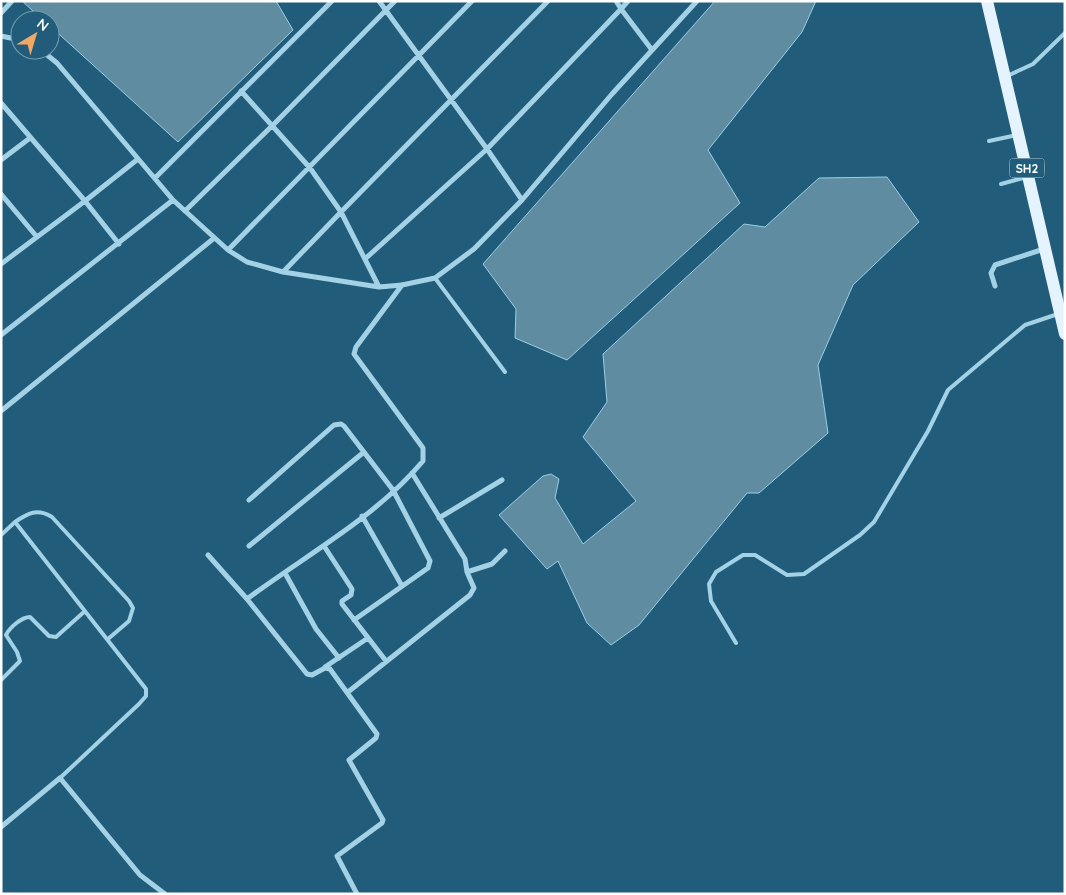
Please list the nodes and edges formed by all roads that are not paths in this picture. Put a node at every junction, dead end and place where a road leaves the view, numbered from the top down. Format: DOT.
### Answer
graph roads {
  1 [pos="12,1"];
  2 [pos="332,1"];
  3 [pos="379,1"];
  4 [pos="394,1"];
  5 [pos="472,1"];
  6 [pos="548,1"];
  7 [pos="616,1"];
  8 [pos="628,1"];
  9 [pos="697,1"];
  10 [pos="987,1"];
  11 [pos="387,9"];
  12 [pos="621,9"];
  13 [pos="1,13"];
  14 [pos="1065,33"];
  15 [pos="652,50"];
  16 [pos="420,55"];
  17 [pos="53,60"];
  18 [pos="1005,77"];
  19 [pos="241,91"];
  20 [pos="450,99"];
  21 [pos="1,103"];
  22 [pos="272,126"];
  23 [pos="1019,134"];
  24 [pos="30,138"];
  25 [pos="989,141"];
  26 [pos="487,149"];
  27 [pos="138,159"];
  28 [pos="1,160"];
  29 [pos="310,168"];
  30 [pos="1029,176"];
  31 [pos="154,178"];
  32 [pos="1001,184"];
  33 [pos="1,194"];
  34 [pos="173,200"];
  35 [pos="522,200"];
  36 [pos="85,201"];
  37 [pos="185,210"];
  38 [pos="341,212"];
  39 [pos="37,237"];
  40 [pos="213,239"];
  41 [pos="119,244"];
  42 [pos="1045,249"];
  43 [pos="228,250"];
  44 [pos="365,259"];
  45 [pos="1,264"];
  46 [pos="283,272"];
  47 [pos="435,278"];
  48 [pos="402,286"];
  49 [pos="995,286"];
  50 [pos="379,287"];
  51 [pos="1060,314"];
  52 [pos="1065,334"];
  53 [pos="1,335"];
  54 [pos="505,372"];
  55 [pos="1,411"];
  56 [pos="364,452"];
  57 [pos="412,473"];
  58 [pos="502,480"];
  59 [pos="393,490"];
  60 [pos="249,500"];
  61 [pos="362,516"];
  62 [pos="439,518"];
  63 [pos="15,522"];
  64 [pos="1,534"];
  65 [pos="249,546"];
  66 [pos="324,546"];
  67 [pos="505,551"];
  68 [pos="208,555"];
  69 [pos="467,572"];
  70 [pos="285,573"];
  71 [pos="402,586"];
  72 [pos="247,599"];
  73 [pos="86,610"];
  74 [pos="354,620"];
  75 [pos="368,638"];
  76 [pos="108,639"];
  77 [pos="736,643"];
  78 [pos="340,658"];
  79 [pos="386,661"];
  80 [pos="325,668"];
  81 [pos="1,680"];
  82 [pos="348,692"];
  83 [pos="60,778"];
  84 [pos="1,827"];
  85 [pos="165,894"];
  86 [pos="357,894"];
  1 -- 13 [label="street"];
  2 -- 19 [label="street"];
  3 -- 11 [label="street"];
  4 -- 11 [label="street"];
  5 -- 16 [label="street"];
  6 -- 20 [label="street"];
  7 -- 12 [label="street"];
  8 -- 12 [label="street"];
  9 -- 15 [label="street"];
  10 -- 18 [label="main road, SH2"];
  11 -- 16 [label="street"];
  11 -- 22 [label="street"];
  12 -- 15 [label="street"];
  12 -- 26 [label="street"];
  14 -- 18 [label="lane"];
  15 -- 35 [label="street"];
  16 -- 20 [label="street"];
  16 -- 29 [label="street"];
  17 -- 27 [label="street"];
  18 -- 23 [label="main road, SH2"];
  19 -- 22 [label="street"];
  19 -- 31 [label="street"];
  20 -- 26 [label="street"];
  20 -- 38 [label="street"];
  21 -- 24 [label="street"];
  22 -- 29 [label="street"];
  22 -- 37 [label="street"];
  23 -- 25 [label="lane"];
  23 -- 30 [label="main road, SH2"];
  24 -- 28 [label="street"];
  24 -- 36 [label="street"];
  26 -- 35 [label="street"];
  26 -- 44 [label="street"];
  27 -- 31 [label="street"];
  27 -- 36 [label="street"];
  29 -- 38 [label="street"];
  29 -- 43 [label="street"];
  30 -- 32 [label="lane"];
  30 -- 42 [label="main road, SH2"];
  31 -- 34 [label="street"];
  33 -- 39 [label="street"];
  34 -- 37 [label="street"];
  34 -- 41 [label="street"];
  35 -- 47 [label="street"];
  36 -- 39 [label="street"];
  36 -- 41 [label="street"];
  37 -- 40 [label="street"];
  38 -- 44 [label="street"];
  38 -- 46 [label="street"];
  39 -- 45 [label="street"];
  40 -- 43 [label="street"];
  40 -- 55 [label="street"];
  41 -- 53 [label="street"];
  42 -- 49 [label="street"];
  42 -- 51 [label="main road, SH2"];
  43 -- 46 [label="street"];
  44 -- 50 [label="street"];
  46 -- 50 [label="street"];
  47 -- 48 [label="street"];
  47 -- 54 [label="lane"];
  48 -- 50 [label="street"];
  48 -- 57 [label="street"];
  51 -- 52 [label="main road, SH2"];
  51 -- 77 [label="lane"];
  56 -- 59 [label="street"];
  56 -- 60 [label="street"];
  56 -- 65 [label="street"];
  57 -- 59 [label="street"];
  57 -- 62 [label="street"];
  58 -- 62 [label="street"];
  59 -- 61 [label="street"];
  59 -- 71 [label="street"];
  61 -- 66 [label="street"];
  61 -- 71 [label="street"];
  62 -- 69 [label="street"];
  63 -- 64 [label="lane"];
  63 -- 73 [label="lane"];
  63 -- 76 [label="lane"];
  66 -- 70 [label="street"];
  66 -- 74 [label="street"];
  67 -- 69 [label="street"];
  68 -- 72 [label="street"];
  69 -- 79 [label="street"];
  70 -- 72 [label="street"];
  70 -- 78 [label="street"];
  71 -- 74 [label="street"];
  72 -- 80 [label="street"];
  73 -- 76 [label="lane"];
  73 -- 81 [label="lane"];
  74 -- 75 [label="street"];
  75 -- 78 [label="street"];
  75 -- 79 [label="street"];
  76 -- 83 [label="lane"];
  78 -- 80 [label="street"];
  79 -- 82 [label="street"];
  80 -- 82 [label="street"];
  82 -- 86 [label="street"];
  83 -- 84 [label="street"];
  83 -- 85 [label="street"];
}
